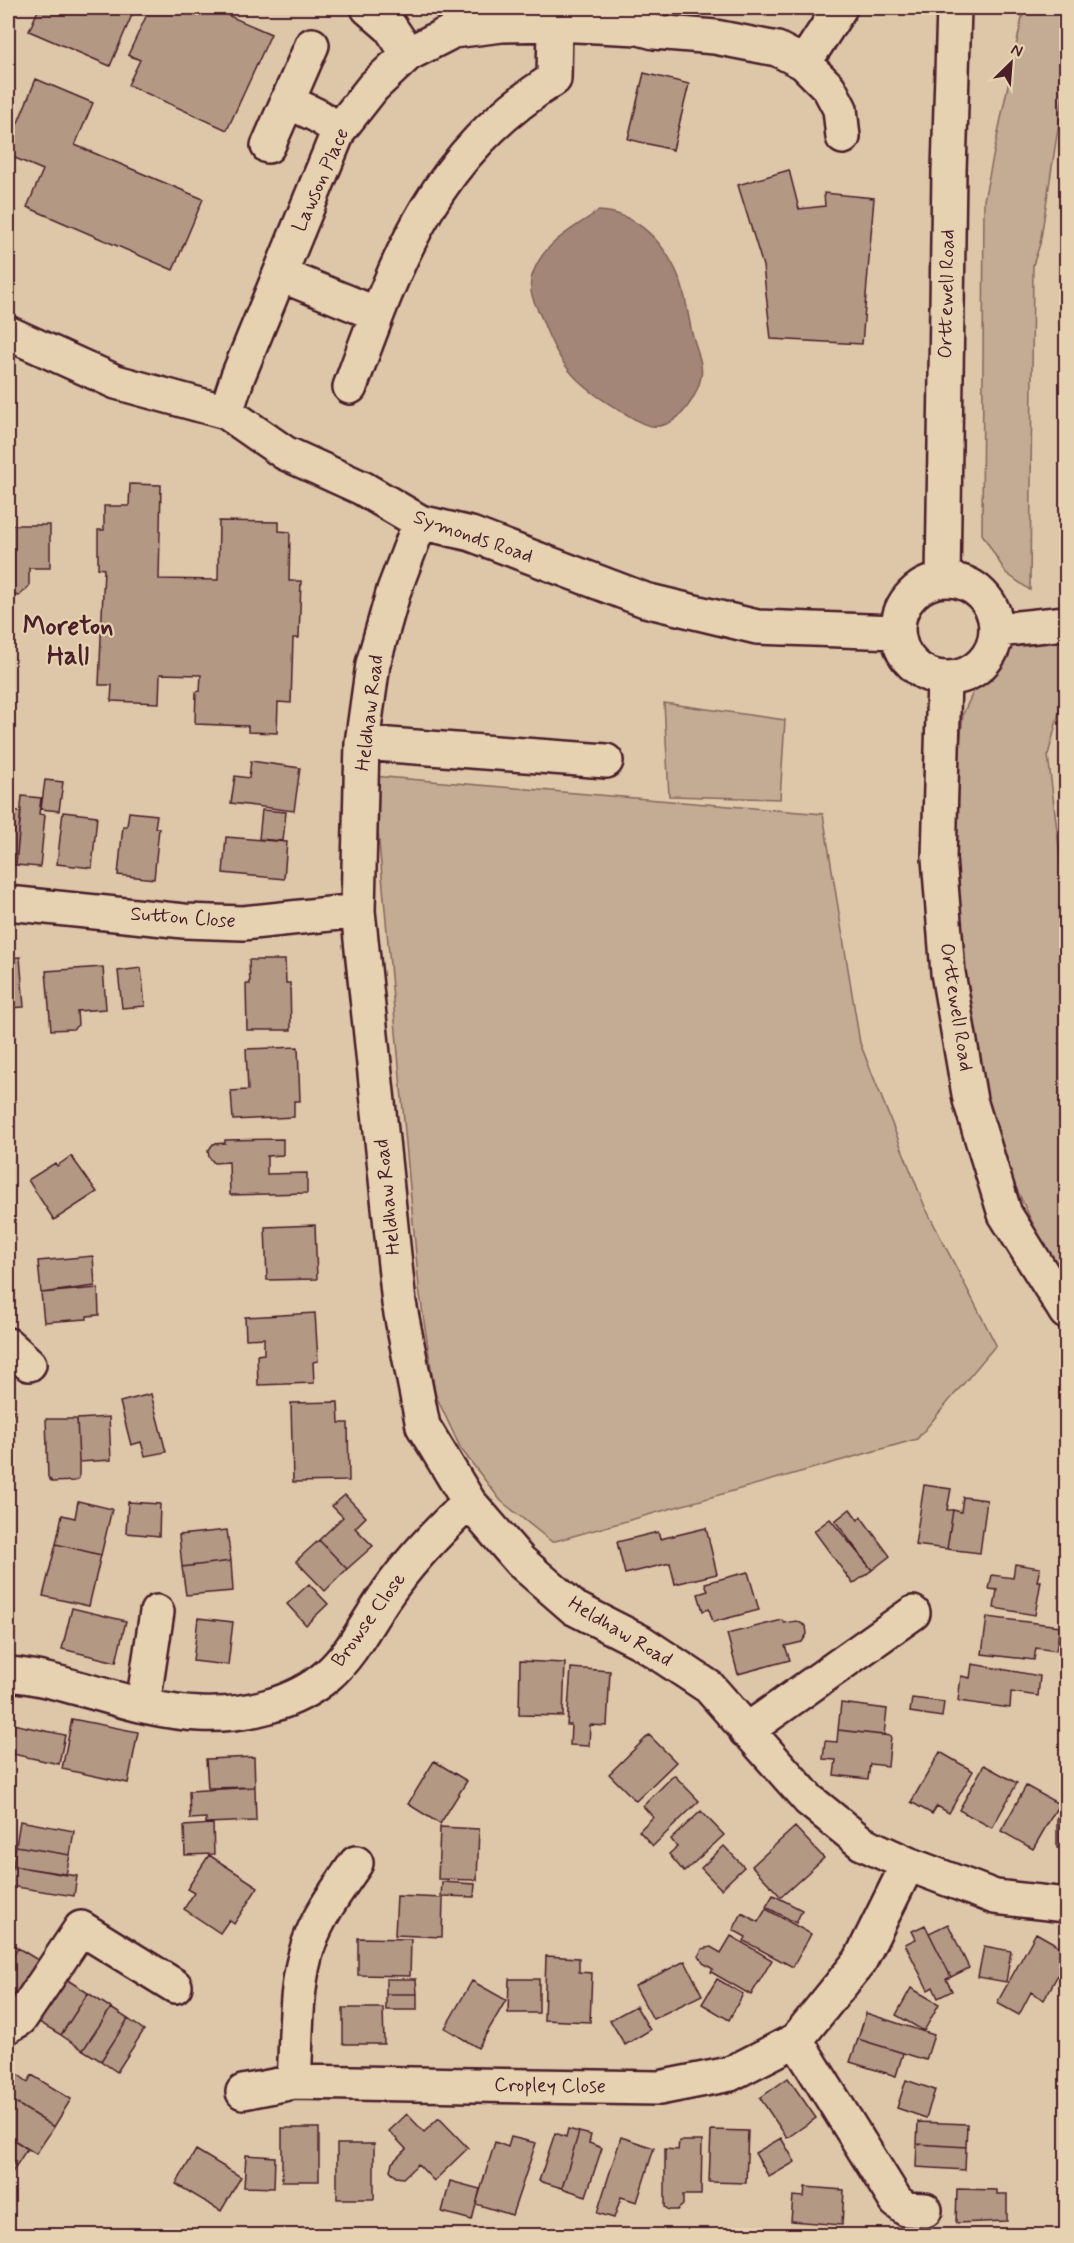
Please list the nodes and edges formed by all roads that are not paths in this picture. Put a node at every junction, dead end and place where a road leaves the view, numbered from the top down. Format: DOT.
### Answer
graph roads {
  1 [pos="368,8"];
  2 [pos="840,8"];
  3 [pos="954,8"];
  4 [pos="555,24"];
  5 [pos="312,45"];
  6 [pos="408,54"];
  7 [pos="804,63"];
  8 [pos="287,101"];
  9 [pos="339,130"];
  10 [pos="843,137"];
  11 [pos="268,146"];
  12 [pos="281,275"];
  13 [pos="377,314"];
  14 [pos="8,333"];
  15 [pos="350,387"];
  16 [pos="226,412"];
  17 [pos="420,522"];
  18 [pos="943,580"];
  19 [pos="1066,623"];
  20 [pos="997,630"];
  21 [pos="897,632"];
  22 [pos="944,679"];
  23 [pos="362,743"];
  24 [pos="606,761"];
  25 [pos="8,903"];
  26 [pos="358,911"];
  27 [pos="1066,1312"];
  28 [pos="469,1503"];
  29 [pos="157,1612"];
  30 [pos="913,1613"];
  31 [pos="8,1674"];
  32 [pos="143,1704"];
  33 [pos="746,1731"];
  34 [pos="356,1863"];
  35 [pos="908,1864"];
  36 [pos="1066,1905"];
  37 [pos="175,1986"];
  38 [pos="8,2026"];
  39 [pos="796,2040"];
  40 [pos="294,2082"];
  41 [pos="243,2092"];
  42 [pos="925,2210"];
  1 -- 6 [label="street"];
  2 -- 7 [label="street"];
  3 -- 18 [label="street, Orttewell Road"];
  4 -- 6 [label="street, Lawson Place"];
  4 -- 7 [label="street, Lawson Place"];
  4 -- 13 [label="street"];
  5 -- 8 [label="street"];
  6 -- 9 [label="street, Lawson Place"];
  7 -- 10 [label="street, Lawson Place"];
  8 -- 9 [label="street"];
  8 -- 11 [label="street"];
  9 -- 12 [label="street, Lawson Place"];
  12 -- 13 [label="street"];
  12 -- 16 [label="street, Lawson Place"];
  13 -- 15 [label="street"];
  14 -- 16 [label="street, Symonds Road"];
  16 -- 17 [label="street, Symonds Road"];
  17 -- 21 [label="street, Symonds Road"];
  17 -- 23 [label="street, Heldhaw Road"];
  18 -- 20 [label="street"];
  18 -- 21 [label="street"];
  19 -- 20 [label="street"];
  20 -- 22 [label="street"];
  21 -- 22 [label="street"];
  22 -- 27 [label="street, Orttewell Road"];
  23 -- 24 [label="street"];
  23 -- 26 [label="street, Heldhaw Road"];
  25 -- 26 [label="street, Sutton Close"];
  26 -- 28 [label="street, Heldhaw Road"];
  28 -- 32 [label="street, Browse Close"];
  28 -- 33 [label="street, Heldhaw Road"];
  29 -- 32 [label="street"];
  30 -- 33 [label="street"];
  31 -- 32 [label="street, Browse Close"];
  33 -- 35 [label="street, Heldhaw Road"];
  34 -- 40 [label="street"];
  35 -- 36 [label="street, Heldhaw Road"];
  35 -- 39 [label="street, Cropley Close"];
  37 -- 38 [label="street"];
  39 -- 40 [label="street, Cropley Close"];
  39 -- 42 [label="street"];
  40 -- 41 [label="street, Cropley Close"];
}
